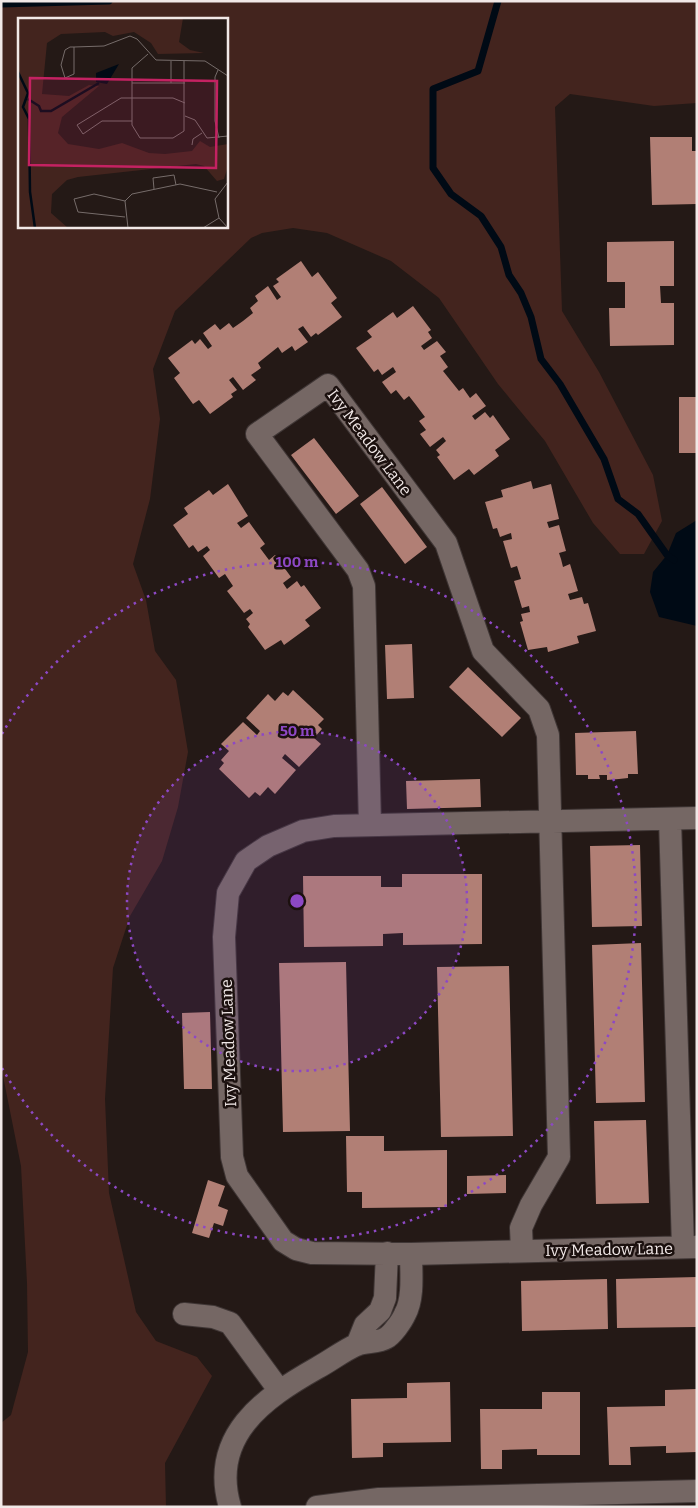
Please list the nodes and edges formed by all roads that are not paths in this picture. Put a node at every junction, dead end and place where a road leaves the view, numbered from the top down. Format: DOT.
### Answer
graph roads {
  1 [pos="697,818"];
  2 [pos="670,819"];
  3 [pos="552,820"];
  4 [pos="370,825"];
  5 [pos="687,1134"];
  6 [pos="690,1247"];
  7 [pos="522,1251"];
  8 [pos="387,1254"];
  9 [pos="410,1254"];
  10 [pos="184,1314"];
  11 [pos="357,1345"];
  12 [pos="279,1390"];
  13 [pos="697,1492"];
  14 [pos="230,1507"];
  15 [pos="318,1507"];
  1 -- 2 [label="street, Ivy Meadow Lane"];
  2 -- 3 [label="street, Ivy Meadow Lane"];
  2 -- 5 [label="street"];
  3 -- 4 [label="street, Ivy Meadow Lane"];
  3 -- 4 [label="street, Ivy Meadow Lane"];
  3 -- 7 [label="street, Ivy Meadow Lane"];
  4 -- 8 [label="street, Ivy Meadow Lane"];
  5 -- 6 [label="street"];
  6 -- 7 [label="street, Ivy Meadow Lane"];
  7 -- 9 [label="street, Ivy Meadow Lane"];
  8 -- 9 [label="street, Ivy Meadow Lane"];
  8 -- 11 [label="street"];
  9 -- 11 [label="street"];
  10 -- 12 [label="street"];
  11 -- 12 [label="street"];
  12 -- 14 [label="street"];
  13 -- 15 [label="street"];
}
